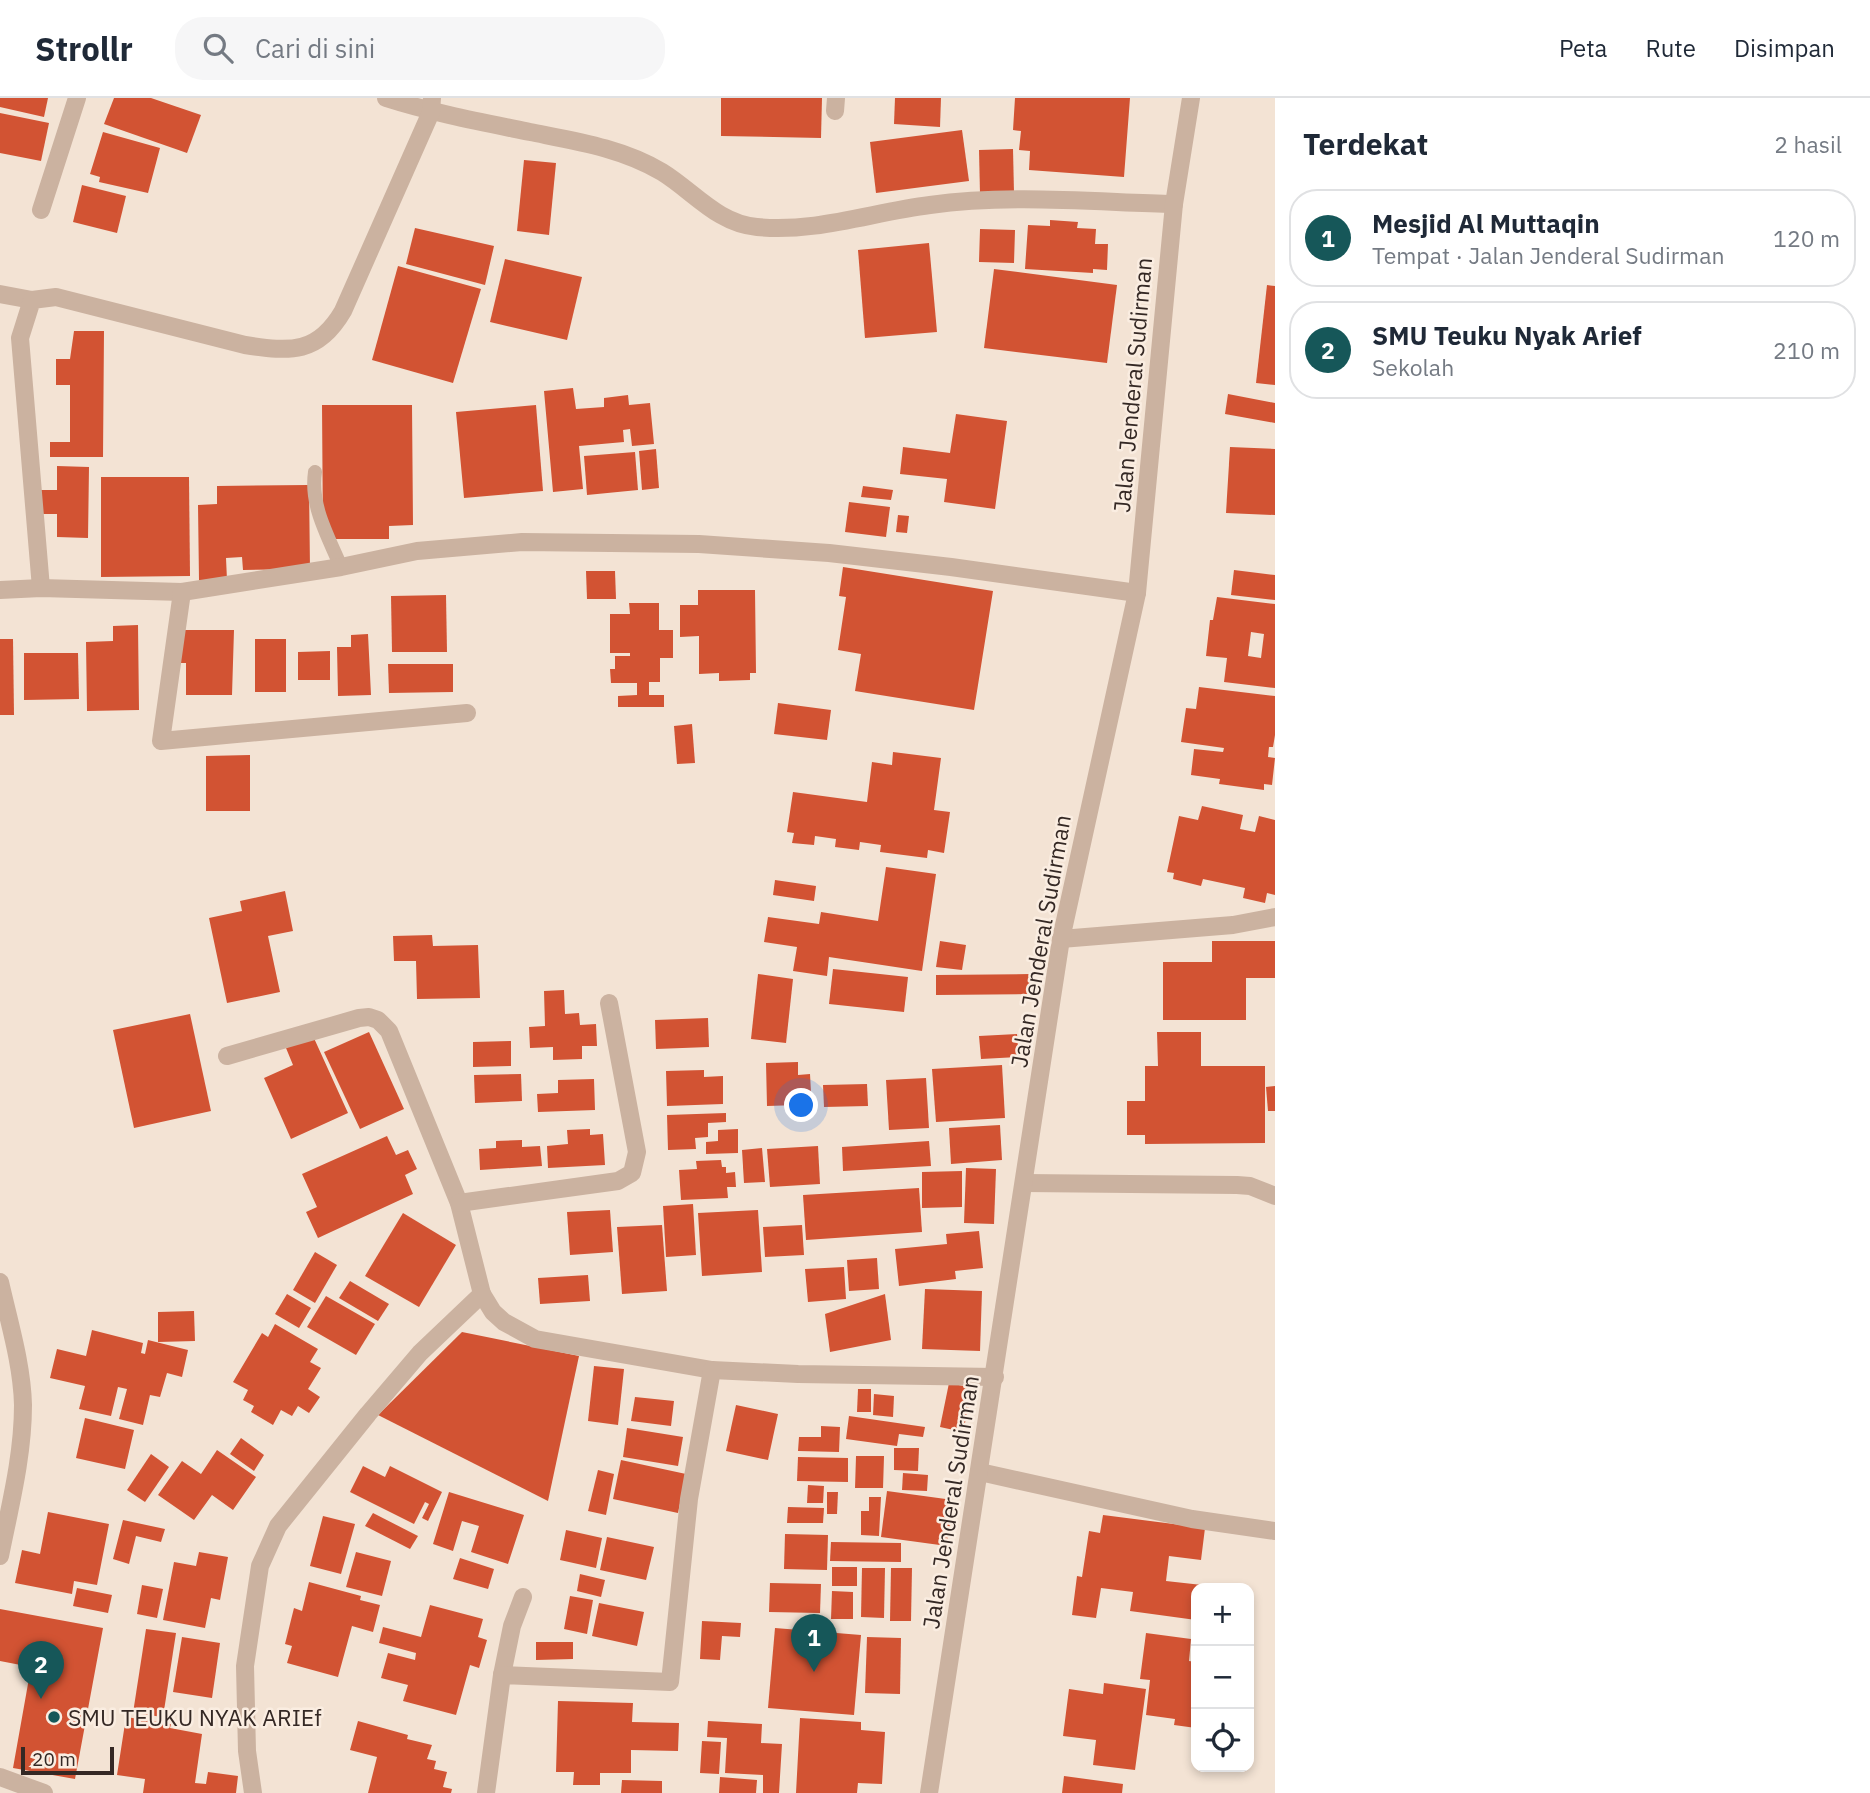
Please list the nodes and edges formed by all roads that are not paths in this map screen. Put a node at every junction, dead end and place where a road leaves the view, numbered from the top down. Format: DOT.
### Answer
graph roads {
  1 [pos="77,98"];
  2 [pos="386,98"];
  3 [pos="1191,98"];
  4 [pos="432,105"];
  5 [pos="1174,204"];
  6 [pos="41,210"];
  7 [pos="0,295"];
  8 [pos="32,300"];
  9 [pos="315,472"];
  10 [pos="341,567"];
  11 [pos="41,588"];
  12 [pos="0,590"];
  13 [pos="181,592"];
  14 [pos="1137,593"];
  15 [pos="467,712"];
  16 [pos="1275,917"];
  17 [pos="1061,939"];
  18 [pos="609,1003"];
  19 [pos="227,1056"];
  20 [pos="1024,1183"];
  21 [pos="1275,1196"];
  22 [pos="459,1203"];
  23 [pos="0,1282"];
  24 [pos="482,1294"];
  25 [pos="712,1370"];
  26 [pos="995,1377"];
  27 [pos="980,1472"];
  28 [pos="1275,1531"];
  29 [pos="0,1556"];
  30 [pos="523,1597"];
  31 [pos="502,1675"];
  32 [pos="0,1777"];
  33 [pos="44,1793"];
  34 [pos="253,1793"];
  35 [pos="486,1793"];
  36 [pos="929,1793"];
  1 -- 6 [label="street"];
  2 -- 4 [label="street"];
  3 -- 5 [label="street, Jalan Jenderal Sudirman"];
  4 -- 5 [label="street"];
  4 -- 8 [label="street"];
  5 -- 14 [label="street, Jalan Jenderal Sudirman"];
  7 -- 8 [label="street"];
  8 -- 11 [label="street"];
  9 -- 10 [label="lane"];
  10 -- 13 [label="street"];
  10 -- 14 [label="street"];
  11 -- 12 [label="street"];
  11 -- 13 [label="street"];
  13 -- 15 [label="street"];
  14 -- 17 [label="street, Jalan Jenderal Sudirman"];
  16 -- 17 [label="street"];
  17 -- 20 [label="street, Jalan Jenderal Sudirman"];
  18 -- 22 [label="street"];
  19 -- 22 [label="street"];
  20 -- 21 [label="street"];
  20 -- 26 [label="street, Jalan Jenderal Sudirman"];
  22 -- 24 [label="street"];
  23 -- 29 [label="street"];
  24 -- 25 [label="street"];
  24 -- 34 [label="street"];
  25 -- 26 [label="street"];
  25 -- 31 [label="street"];
  26 -- 27 [label="street, Jalan Jenderal Sudirman"];
  27 -- 28 [label="street"];
  27 -- 36 [label="street, Jalan Jenderal Sudirman"];
  30 -- 31 [label="street"];
  31 -- 35 [label="street"];
  32 -- 33 [label="street"];
}
